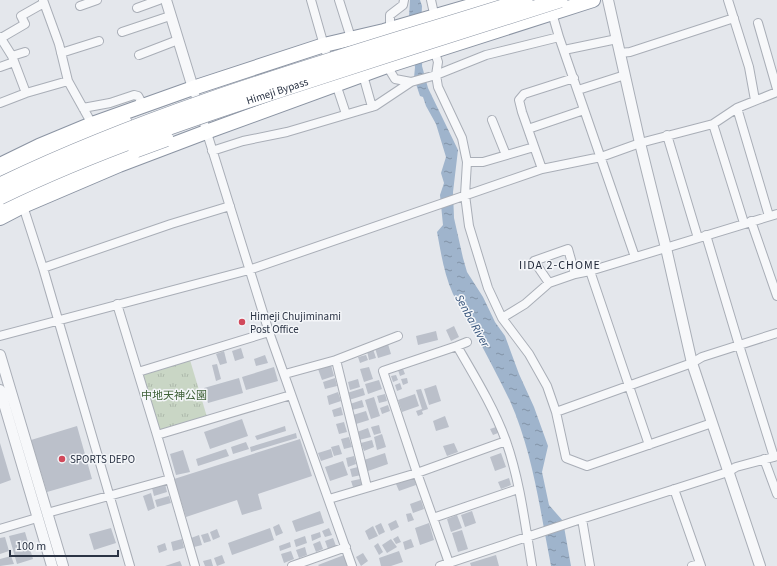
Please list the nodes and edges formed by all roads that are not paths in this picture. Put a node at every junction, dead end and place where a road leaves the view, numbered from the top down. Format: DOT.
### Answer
graph roads {
  1 [pos="98,0"];
  2 [pos="159,0"];
  3 [pos="166,0"];
  4 [pos="311,0"];
  5 [pos="339,0"];
  6 [pos="404,0"];
  7 [pos="430,0"];
  8 [pos="491,0"];
  9 [pos="525,0"];
  10 [pos="560,0"];
  11 [pos="593,0"];
  12 [pos="608,0"];
  13 [pos="728,0"];
  14 [pos="43,2"];
  15 [pos="80,6"];
  16 [pos="137,8"];
  17 [pos="434,12"];
  18 [pos="552,13"];
  19 [pos="170,16"];
  20 [pos="734,18"];
  21 [pos="758,23"];
  22 [pos="387,29"];
  23 [pos="122,32"];
  24 [pos="559,37"];
  25 [pos="1,38"];
  26 [pos="351,38"];
  27 [pos="617,39"];
  28 [pos="178,40"];
  29 [pos="99,41"];
  30 [pos="324,45"];
  31 [pos="434,50"];
  32 [pos="564,50"];
  33 [pos="25,52"];
  34 [pos="61,53"];
  35 [pos="620,53"];
  36 [pos="139,55"];
  37 [pos="13,59"];
  38 [pos="384,62"];
  39 [pos="0,67"];
  40 [pos="305,68"];
  41 [pos="362,75"];
  42 [pos="436,75"];
  43 [pos="625,75"];
  44 [pos="574,78"];
  45 [pos="68,81"];
  46 [pos="411,82"];
  47 [pos="336,85"];
  48 [pos="193,88"];
  49 [pos="578,90"];
  50 [pos="777,90"];
  51 [pos="26,93"];
  52 [pos="755,100"];
  53 [pos="0,103"];
  54 [pos="143,106"];
  55 [pos="372,107"];
  56 [pos="83,108"];
  57 [pos="736,108"];
  58 [pos="584,110"];
  59 [pos="346,114"];
  60 [pos="492,120"];
  61 [pos="92,124"];
  62 [pos="713,124"];
  63 [pos="528,129"];
  64 [pos="206,132"];
  65 [pos="667,135"];
  66 [pos="640,143"];
  67 [pos="534,147"];
  68 [pos="212,151"];
  69 [pos="506,155"];
  70 [pos="601,157"];
  71 [pos="467,162"];
  72 [pos="0,165"];
  73 [pos="542,169"];
  74 [pos="0,176"];
  75 [pos="0,185"];
  76 [pos="465,195"];
  77 [pos="0,197"];
  78 [pos="23,206"];
  79 [pos="230,206"];
  80 [pos="0,209"];
  81 [pos="773,215"];
  82 [pos="0,218"];
  83 [pos="748,222"];
  84 [pos="706,235"];
  85 [pos="698,238"];
  86 [pos="666,248"];
  87 [pos="635,257"];
  88 [pos="43,268"];
  89 [pos="249,270"];
  90 [pos="590,271"];
  91 [pos="575,274"];
  92 [pos="549,283"];
  93 [pos="777,296"];
  94 [pos="117,304"];
  95 [pos="502,318"];
  96 [pos="58,321"];
  97 [pos="269,332"];
  98 [pos="777,332"];
  99 [pos="0,336"];
  100 [pos="398,336"];
  101 [pos="466,342"];
  102 [pos="738,345"];
  103 [pos="457,346"];
  104 [pos="0,355"];
  105 [pos="336,360"];
  106 [pos="692,363"];
  107 [pos="138,372"];
  108 [pos="285,374"];
  109 [pos="629,386"];
  110 [pos="0,390"];
  111 [pos="291,395"];
  112 [pos="556,412"];
  113 [pos="712,423"];
  114 [pos="157,435"];
  115 [pos="506,441"];
  116 [pos="649,445"];
  117 [pos="776,457"];
  118 [pos="764,459"];
  119 [pos="417,472"];
  120 [pos="728,472"];
  121 [pos="170,479"];
  122 [pos="367,487"];
  123 [pos="518,489"];
  124 [pos="674,489"];
  125 [pos="777,494"];
  126 [pos="109,496"];
  127 [pos="329,499"];
  128 [pos="47,513"];
  129 [pos="37,518"];
  130 [pos="433,518"];
  131 [pos="578,520"];
  132 [pos="0,529"];
  133 [pos="527,536"];
  134 [pos="346,547"];
  135 [pos="449,563"];
  136 [pos="698,565"];
  137 [pos="52,566"];
  138 [pos="63,566"];
  139 [pos="130,566"];
  140 [pos="195,566"];
  141 [pos="292,566"];
  142 [pos="352,566"];
  143 [pos="440,566"];
  144 [pos="532,566"];
  145 [pos="590,566"];
  146 [pos="760,566"];
  1 -- 15 [label="street"];
  2 -- 16 [label="street"];
  3 -- 19 [label="street"];
  4 -- 30 [label="street"];
  5 -- 26 [label="street"];
  6 -- 22 [label="street"];
  7 -- 17 [label="street"];
  8 -- 17 [label="highway"];
  9 -- 40 [label="highway, Himeji Bypass, bridge"];
  10 -- 38 [label="highway, Himeji Bypass, bridge"];
  11 -- 18 [label="highway"];
  12 -- 27 [label="street"];
  13 -- 20 [label="street"];
  14 -- 25 [label="street"];
  14 -- 34 [label="street"];
  17 -- 22 [label="highway"];
  18 -- 24 [label="street"];
  18 -- 31 [label="highway"];
  19 -- 23 [label="street"];
  19 -- 28 [label="street"];
  20 -- 35 [label="street"];
  20 -- 52 [label="street"];
  21 -- 50 [label="street"];
  22 -- 26 [label="highway"];
  22 -- 38 [label="street"];
  24 -- 32 [label="street"];
  24 -- 42 [label="street"];
  25 -- 37 [label="street"];
  26 -- 30 [label="highway"];
  27 -- 32 [label="street"];
  27 -- 35 [label="street"];
  28 -- 36 [label="street"];
  28 -- 48 [label="street"];
  29 -- 34 [label="street"];
  30 -- 47 [label="street"];
  30 -- 48 [label="highway"];
  31 -- 38 [label="highway"];
  31 -- 42 [label="street"];
  32 -- 44 [label="street"];
  33 -- 37 [label="street"];
  34 -- 45 [label="street"];
  35 -- 43 [label="street"];
  37 -- 39 [label="street"];
  37 -- 51 [label="street"];
  38 -- 41 [label="highway"];
  38 -- 46 [label="street"];
  38 -- 77 [label="highway, Himeji Bypass, bridge"];
  38 -- 80 [label="highway, bridge"];
  40 -- 74 [label="highway, bridge"];
  40 -- 75 [label="highway, Himeji Bypass, bridge"];
  41 -- 47 [label="highway"];
  41 -- 55 [label="street"];
  42 -- 46 [label="street"];
  42 -- 71 [label="street"];
  43 -- 49 [label="street"];
  43 -- 66 [label="street"];
  44 -- 49 [label="street"];
  44 -- 63 [label="street"];
  45 -- 51 [label="street"];
  45 -- 56 [label="street"];
  46 -- 55 [label="street"];
  47 -- 59 [label="street"];
  47 -- 64 [label="highway"];
  48 -- 54 [label="highway"];
  48 -- 64 [label="street"];
  49 -- 58 [label="street"];
  50 -- 52 [label="street"];
  51 -- 53 [label="street"];
  52 -- 57 [label="street"];
  54 -- 56 [label="street"];
  54 -- 61 [label="highway"];
  55 -- 59 [label="street"];
  56 -- 61 [label="street"];
  57 -- 62 [label="street"];
  57 -- 81 [label="street"];
  58 -- 63 [label="street"];
  58 -- 70 [label="street"];
  59 -- 68 [label="street"];
  60 -- 69 [label="street"];
  61 -- 72 [label="highway"];
  62 -- 65 [label="street"];
  62 -- 83 [label="street"];
  63 -- 67 [label="street"];
  64 -- 68 [label="street"];
  64 -- 78 [label="highway"];
  65 -- 66 [label="street"];
  65 -- 85 [label="street"];
  66 -- 70 [label="street"];
  66 -- 86 [label="street"];
  67 -- 69 [label="street"];
  67 -- 73 [label="street"];
  68 -- 79 [label="street"];
  69 -- 71 [label="street"];
  70 -- 73 [label="street"];
  70 -- 87 [label="street"];
  71 -- 76 [label="street"];
  73 -- 76 [label="street"];
  76 -- 89 [label="street"];
  76 -- 95 [label="street"];
  78 -- 82 [label="highway"];
  78 -- 88 [label="street"];
  79 -- 88 [label="street"];
  79 -- 89 [label="street"];
  81 -- 83 [label="street"];
  83 -- 84 [label="street"];
  83 -- 93 [label="street"];
  84 -- 85 [label="street"];
  84 -- 102 [label="street"];
  85 -- 86 [label="street"];
  86 -- 87 [label="street"];
  86 -- 106 [label="street"];
  87 -- 90 [label="street"];
  88 -- 96 [label="street"];
  89 -- 94 [label="street"];
  89 -- 97 [label="street"];
  90 -- 91 [label="street"];
  90 -- 109 [label="street"];
  91 -- 92 [label="street"];
  91 -- 92 [label="street"];
  92 -- 95 [label="street"];
  94 -- 96 [label="street"];
  94 -- 107 [label="street"];
  95 -- 112 [label="street"];
  96 -- 99 [label="street"];
  96 -- 126 [label="street"];
  97 -- 107 [label="street"];
  97 -- 108 [label="street"];
  98 -- 102 [label="street"];
  100 -- 105 [label="street"];
  101 -- 103 [label="street"];
  102 -- 106 [label="street"];
  102 -- 117 [label="street"];
  103 -- 115 [label="street"];
  103 -- 119 [label="street"];
  104 -- 128 [label="street"];
  105 -- 108 [label="street"];
  105 -- 122 [label="street"];
  106 -- 109 [label="street"];
  106 -- 113 [label="street"];
  107 -- 114 [label="street"];
  108 -- 111 [label="street"];
  109 -- 112 [label="street"];
  109 -- 116 [label="street"];
  110 -- 129 [label="street"];
  111 -- 114 [label="street"];
  111 -- 127 [label="street"];
  112 -- 116 [label="street"];
  113 -- 116 [label="street"];
  113 -- 120 [label="street"];
  114 -- 121 [label="street"];
  115 -- 119 [label="street"];
  115 -- 123 [label="street"];
  117 -- 118 [label="street"];
  118 -- 120 [label="street"];
  118 -- 125 [label="street"];
  119 -- 122 [label="street"];
  119 -- 130 [label="street"];
  120 -- 124 [label="street"];
  120 -- 146 [label="street"];
  121 -- 126 [label="street"];
  121 -- 140 [label="street"];
  122 -- 127 [label="street"];
  123 -- 130 [label="street"];
  123 -- 133 [label="street"];
  124 -- 131 [label="street"];
  124 -- 136 [label="street"];
  126 -- 128 [label="street"];
  126 -- 139 [label="street"];
  127 -- 134 [label="street"];
  128 -- 138 [label="street"];
  129 -- 132 [label="street"];
  129 -- 137 [label="street"];
  130 -- 135 [label="street"];
  131 -- 133 [label="street"];
  131 -- 145 [label="street"];
  133 -- 135 [label="street"];
  133 -- 144 [label="street"];
  134 -- 141 [label="street"];
  134 -- 142 [label="street"];
  135 -- 143 [label="street"];
}
